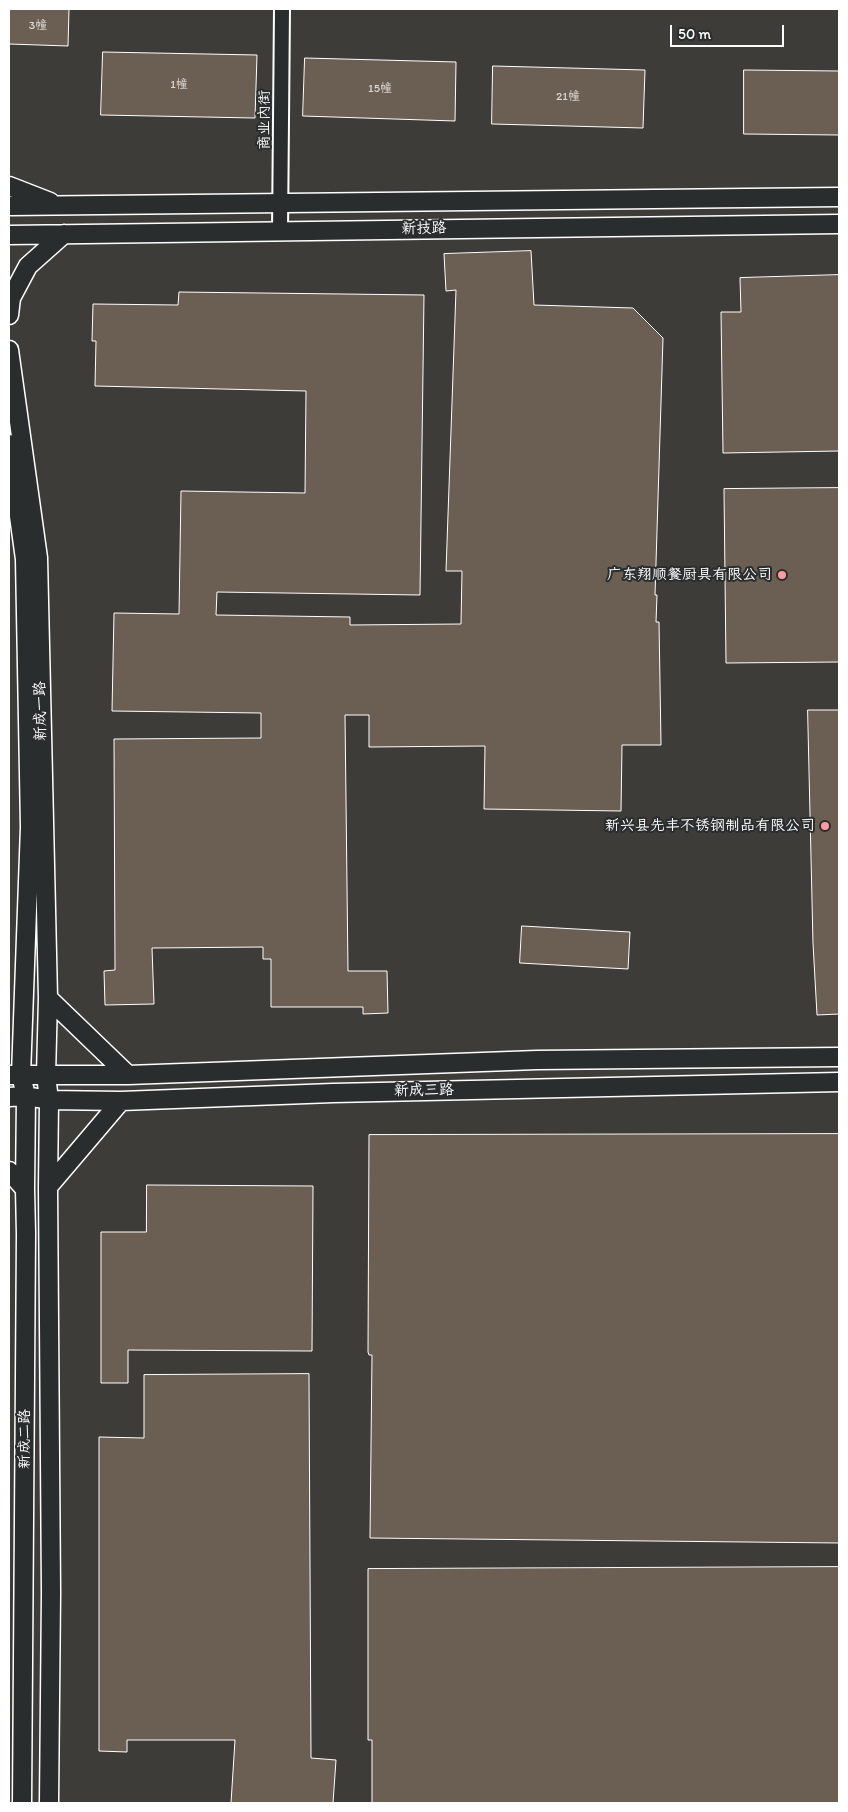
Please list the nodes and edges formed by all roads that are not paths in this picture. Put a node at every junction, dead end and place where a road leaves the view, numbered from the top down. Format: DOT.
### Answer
graph roads {
  1 [pos="282,9"];
  2 [pos="9,186"];
  3 [pos="839,197"];
  4 [pos="280,203"];
  5 [pos="60,205"];
  6 [pos="9,206"];
  7 [pos="839,224"];
  8 [pos="280,231"];
  9 [pos="64,234"];
  10 [pos="9,235"];
  11 [pos="9,315"];
  12 [pos="9,350"];
  13 [pos="9,444"];
  14 [pos="25,994"];
  15 [pos="48,998"];
  16 [pos="9,1010"];
  17 [pos="839,1058"];
  18 [pos="15,1075"];
  19 [pos="46,1075"];
  20 [pos="128,1075"];
  21 [pos="839,1082"];
  22 [pos="18,1096"];
  23 [pos="49,1100"];
  24 [pos="121,1101"];
  25 [pos="9,1171"];
  26 [pos="48,1187"];
  27 [pos="25,1189"];
  28 [pos="22,1803"];
  29 [pos="49,1803"];
  1 -- 4 [label="street, 商业内街"];
  2 -- 5 [label="street"];
  3 -- 4 [label="street, 新技路"];
  4 -- 5 [label="street, 新技路"];
  4 -- 8 [label="street, 商业内街"];
  5 -- 6 [label="street, 新技路"];
  7 -- 8 [label="street, 新技路"];
  8 -- 9 [label="street, 新技路"];
  9 -- 10 [label="street, 新技路"];
  9 -- 11 [label="street"];
  12 -- 15 [label="street, 新成一路"];
  13 -- 14 [label="street, 新成一路"];
  14 -- 16 [label="street"];
  14 -- 18 [label="street, 新成一路"];
  15 -- 19 [label="street, 新成一路"];
  15 -- 20 [label="street"];
  17 -- 20 [label="street, 新成三路"];
  18 -- 19 [label="street, 新成三路"];
  18 -- 22 [label="street, 新成二路"];
  19 -- 20 [label="street, 新成三路"];
  19 -- 23 [label="street, 新成二路"];
  21 -- 24 [label="street, 新成三路"];
  22 -- 23 [label="street, 新成三路"];
  22 -- 27 [label="street, 新成二路"];
  23 -- 24 [label="street, 新成三路"];
  23 -- 26 [label="street, 新成二路"];
  24 -- 26 [label="street"];
  25 -- 27 [label="street"];
  26 -- 29 [label="street, 新成二路"];
  27 -- 28 [label="street, 新成二路"];
}
